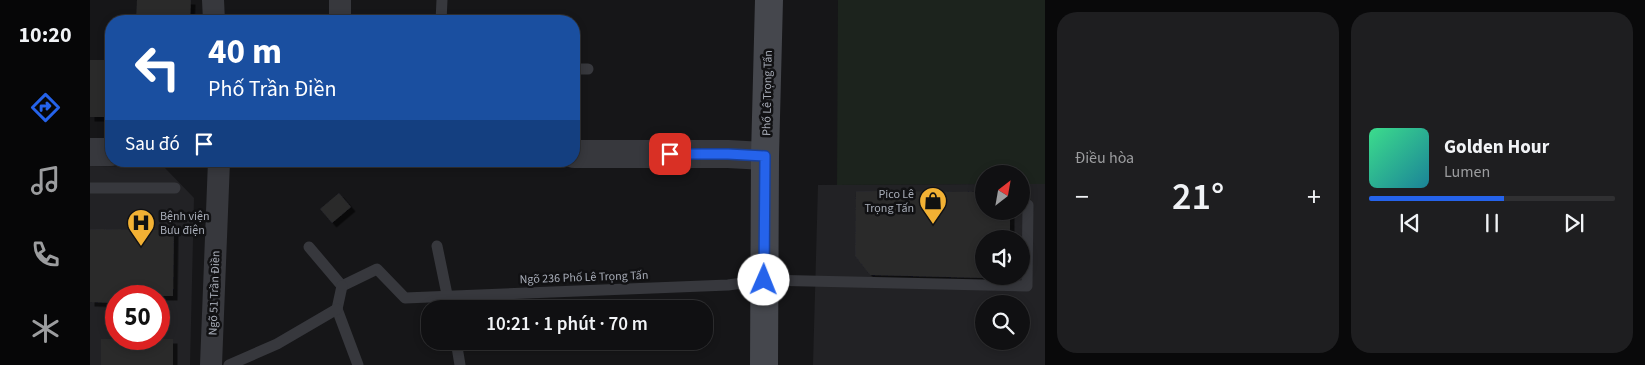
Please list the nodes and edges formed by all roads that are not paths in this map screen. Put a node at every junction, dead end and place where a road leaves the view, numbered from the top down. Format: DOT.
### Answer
graph roads {
  1 [pos="213,0"];
  2 [pos="340,0"];
  3 [pos="442,0"];
  4 [pos="769,0"];
  5 [pos="214,15"];
  6 [pos="340,15"];
  7 [pos="441,15"];
  8 [pos="580,69"];
  9 [pos="588,69"];
  10 [pos="90,152"];
  11 [pos="105,152"];
  12 [pos="580,154"];
  13 [pos="765,156"];
  14 [pos="219,167"];
  15 [pos="90,188"];
  16 [pos="175,188"];
  17 [pos="1028,220"];
  18 [pos="437,246"];
  19 [pos="309,247"];
  20 [pos="764,280"];
  21 [pos="342,286"];
  22 [pos="448,296"];
  23 [pos="449,300"];
  24 [pos="337,309"];
  25 [pos="458,350"];
  26 [pos="211,365"];
  27 [pos="229,365"];
  28 [pos="358,365"];
  29 [pos="460,365"];
  30 [pos="764,365"];
  1 -- 5 [label="street"];
  2 -- 6 [label="street"];
  3 -- 7 [label="lane"];
  4 -- 13 [label="main road, Phố Lê Trọng Tấn"];
  8 -- 9 [label="lane"];
  10 -- 11 [label="street"];
  12 -- 13 [label="street"];
  13 -- 20 [label="main road, Phố Lê Trọng Tấn"];
  14 -- 26 [label="street, Ngõ 51 Trần Điền"];
  15 -- 16 [label="lane"];
  17 -- 20 [label="lane, Ngõ 236 Phố Lê Trọng Tấn"];
  18 -- 22 [label="lane"];
  19 -- 21 [label="lane"];
  20 -- 22 [label="lane, Ngõ 236 Phố Lê Trọng Tấn"];
  20 -- 30 [label="main road, Phố Lê Trọng Tấn"];
  21 -- 22 [label="lane, Ngõ 236 Phố Lê Trọng Tấn"];
  21 -- 24 [label="lane"];
  22 -- 23 [label="lane"];
  24 -- 27 [label="lane"];
  24 -- 28 [label="lane"];
  25 -- 29 [label="lane"];
}
